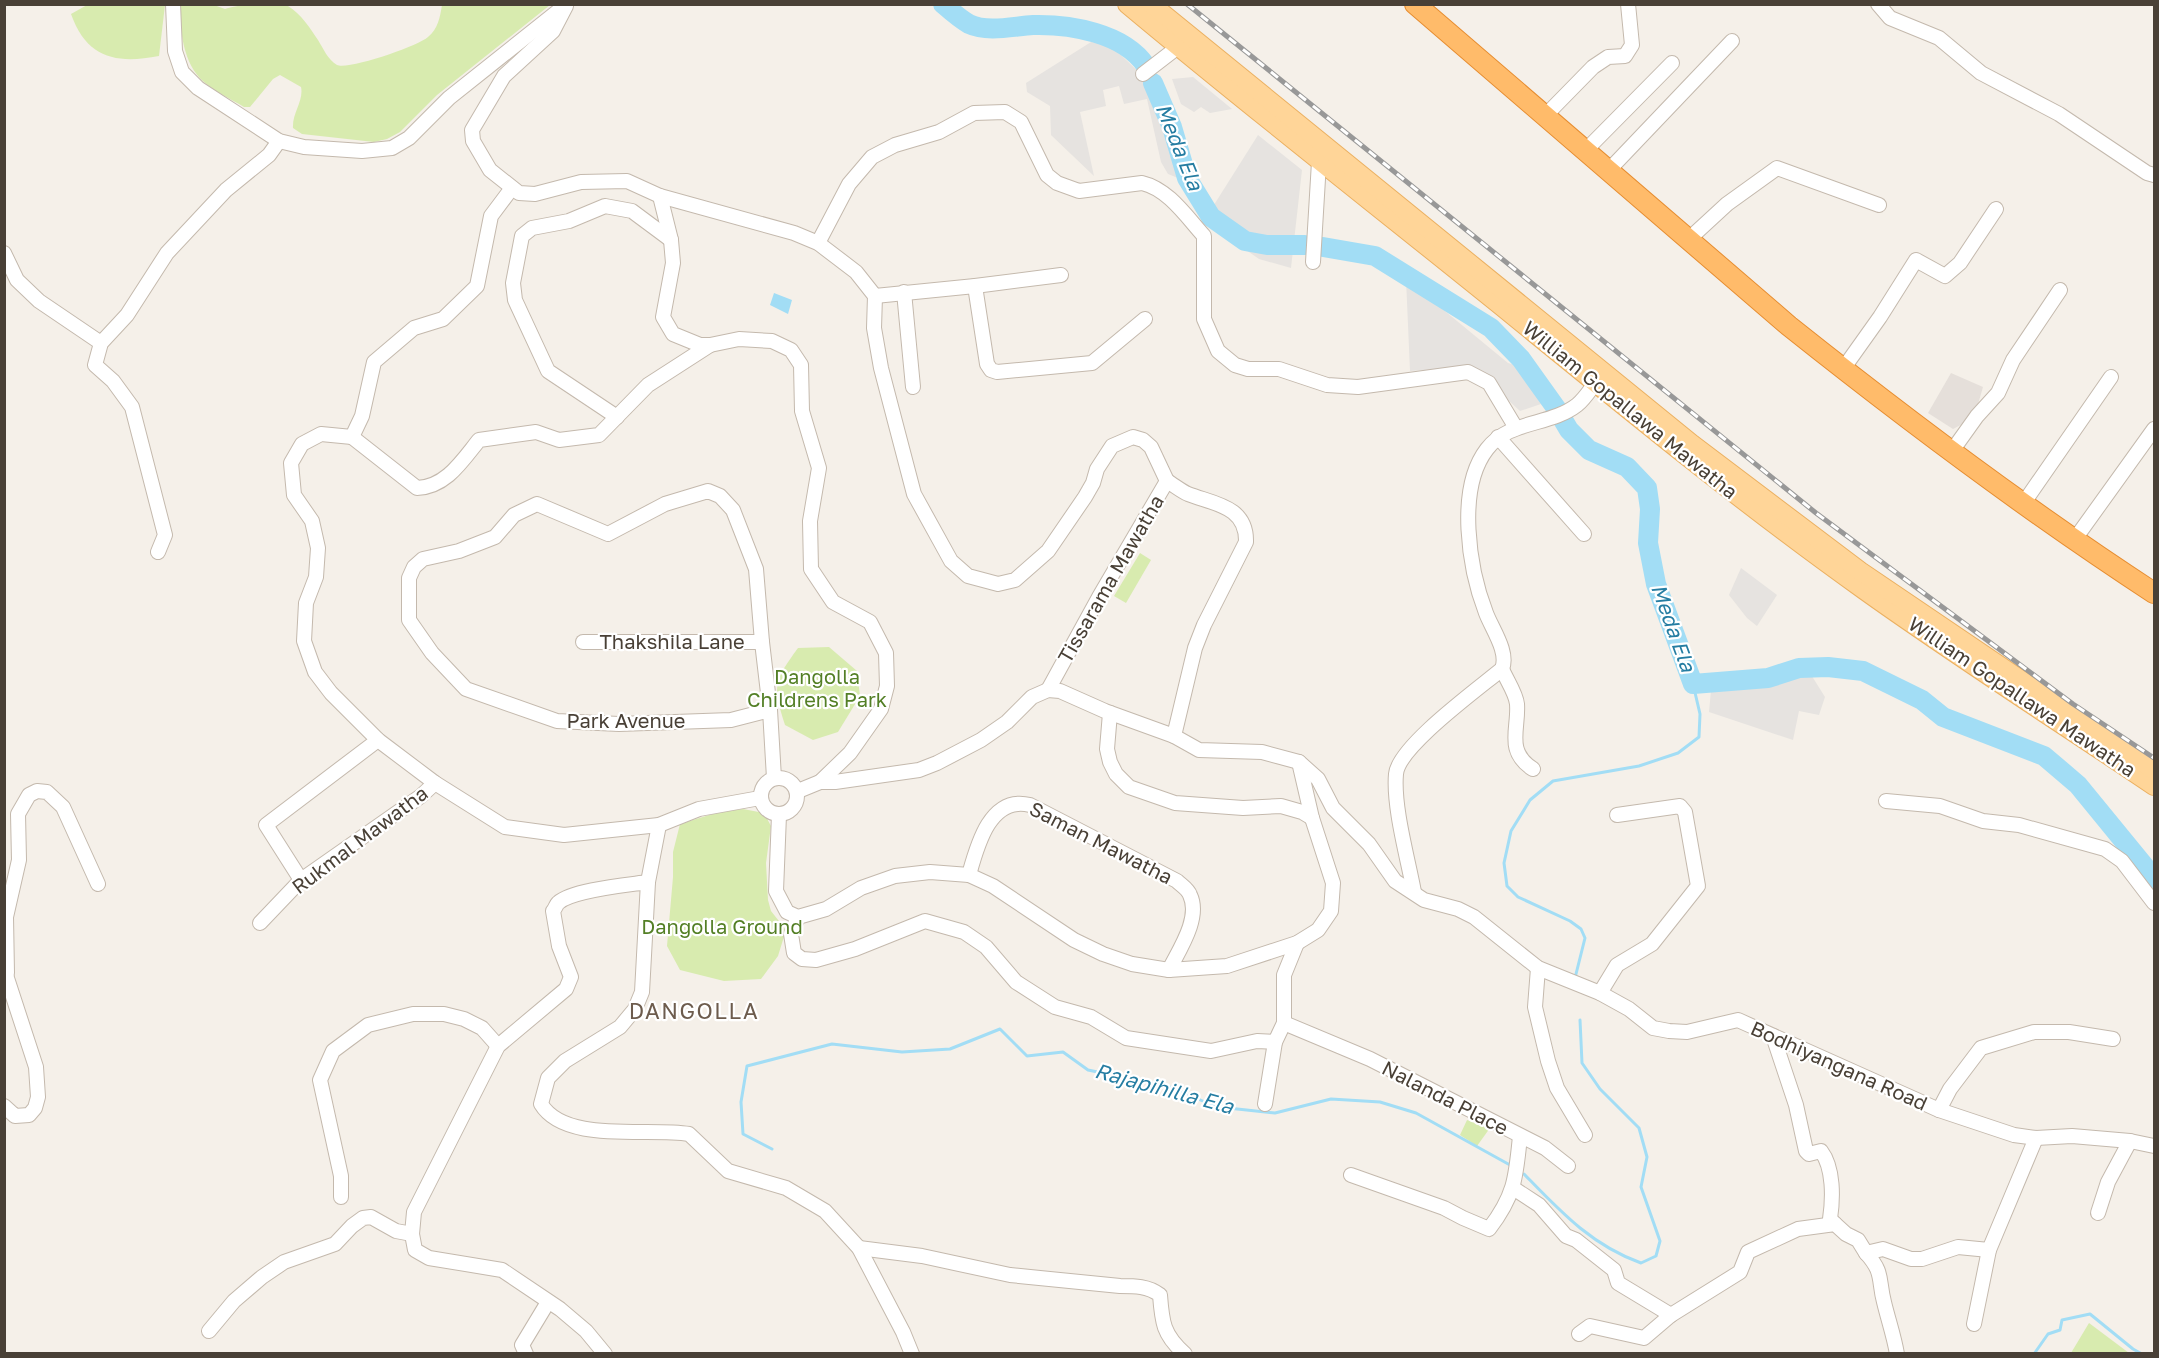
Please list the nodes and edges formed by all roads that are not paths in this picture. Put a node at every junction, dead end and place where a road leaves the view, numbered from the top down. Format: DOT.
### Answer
graph roads {
  1 [pos="173,4"];
  2 [pos="1127,4"];
  3 [pos="1151,4"];
  4 [pos="1415,4"];
  5 [pos="1628,4"];
  6 [pos="1878,4"];
  7 [pos="569,5"];
  8 [pos="1732,41"];
  9 [pos="1178,47"];
  10 [pos="1672,63"];
  11 [pos="1143,74"];
  12 [pos="1545,116"];
  13 [pos="279,141"];
  14 [pos="1586,150"];
  15 [pos="1319,162"];
  16 [pos="1609,170"];
  17 [pos="2154,175"];
  18 [pos="512,188"];
  19 [pos="660,196"];
  20 [pos="1879,205"];
  21 [pos="1996,209"];
  22 [pos="1689,239"];
  23 [pos="671,240"];
  24 [pos="818,243"];
  25 [pos="4,253"];
  26 [pos="1313,262"];
  27 [pos="1061,274"];
  28 [pos="975,286"];
  29 [pos="2060,290"];
  30 [pos="904,292"];
  31 [pos="875,296"];
  32 [pos="1145,319"];
  33 [pos="101,343"];
  34 [pos="710,345"];
  35 [pos="1843,369"];
  36 [pos="2111,376"];
  37 [pos="1599,378"];
  38 [pos="914,387"];
  39 [pos="617,417"];
  40 [pos="1516,428"];
  41 [pos="2154,429"];
  42 [pos="352,437"];
  43 [pos="1498,437"];
  44 [pos="1952,451"];
  45 [pos="1167,481"];
  46 [pos="2024,504"];
  47 [pos="1584,534"];
  48 [pos="2075,539"];
  49 [pos="158,552"];
  50 [pos="2154,593"];
  51 [pos="583,642"];
  52 [pos="762,642"];
  53 [pos="1502,669"];
  54 [pos="1048,690"];
  55 [pos="770,710"];
  56 [pos="1110,713"];
  57 [pos="1173,736"];
  58 [pos="378,740"];
  59 [pos="1299,762"];
  60 [pos="1533,769"];
  61 [pos="2154,770"];
  62 [pos="774,778"];
  63 [pos="820,782"];
  64 [pos="435,783"];
  65 [pos="2154,786"];
  66 [pos="798,791"];
  67 [pos="760,798"];
  68 [pos="1886,801"];
  69 [pos="1617,814"];
  70 [pos="779,815"];
  71 [pos="1312,818"];
  72 [pos="659,825"];
  73 [pos="969,875"];
  74 [pos="301,880"];
  75 [pos="648,882"];
  76 [pos="98,884"];
  77 [pos="1414,892"];
  78 [pos="2154,903"];
  79 [pos="798,917"];
  80 [pos="260,923"];
  81 [pos="1297,943"];
  82 [pos="1538,968"];
  83 [pos="1169,970"];
  84 [pos="6,971"];
  85 [pos="1599,993"];
  86 [pos="1284,1023"];
  87 [pos="1773,1036"];
  88 [pos="2113,1039"];
  89 [pos="1275,1042"];
  90 [pos="498,1046"];
  91 [pos="1265,1104"];
  92 [pos="4,1106"];
  93 [pos="1939,1110"];
  94 [pos="1586,1135"];
  95 [pos="1520,1136"];
  96 [pos="2036,1138"];
  97 [pos="2130,1141"];
  98 [pos="2154,1146"];
  99 [pos="1568,1166"];
  100 [pos="1351,1175"];
  101 [pos="1513,1188"];
  102 [pos="341,1197"];
  103 [pos="2098,1213"];
  104 [pos="1835,1224"];
  105 [pos="412,1234"];
  106 [pos="859,1248"];
  107 [pos="1989,1250"];
  108 [pos="1866,1253"];
  109 [pos="548,1302"];
  110 [pos="1671,1315"];
  111 [pos="1974,1324"];
  112 [pos="209,1331"];
  113 [pos="1579,1334"];
  114 [pos="526,1353"];
  115 [pos="605,1353"];
  116 [pos="912,1353"];
  117 [pos="1185,1353"];
  118 [pos="1897,1353"];
  1 -- 13 [label="street"];
  2 -- 9 [label="main road, William Gopallawa Mawatha"];
  3 -- 37 [label="main road, William Gopallawa Mawatha"];
  4 -- 12 [label="highway"];
  5 -- 12 [label="street"];
  6 -- 17 [label="street"];
  7 -- 13 [label="street"];
  7 -- 18 [label="street"];
  8 -- 16 [label="street"];
  9 -- 11 [label="street"];
  9 -- 15 [label="main road, William Gopallawa Mawatha"];
  10 -- 14 [label="street"];
  12 -- 14 [label="highway"];
  13 -- 33 [label="street"];
  14 -- 16 [label="highway"];
  15 -- 26 [label="street"];
  15 -- 37 [label="main road, William Gopallawa Mawatha"];
  16 -- 22 [label="highway"];
  18 -- 19 [label="street"];
  18 -- 42 [label="street"];
  19 -- 23 [label="street"];
  19 -- 24 [label="street"];
  20 -- 22 [label="street"];
  21 -- 35 [label="street"];
  22 -- 35 [label="highway"];
  23 -- 34 [label="street"];
  23 -- 39 [label="street"];
  24 -- 31 [label="street"];
  24 -- 40 [label="street"];
  25 -- 33 [label="street"];
  27 -- 28 [label="street"];
  28 -- 30 [label="street"];
  28 -- 32 [label="street"];
  29 -- 44 [label="street"];
  30 -- 31 [label="street"];
  30 -- 38 [label="street"];
  31 -- 45 [label="street, Tissarama Mawatha"];
  33 -- 49 [label="street"];
  34 -- 39 [label="street"];
  34 -- 63 [label="street"];
  35 -- 44 [label="highway"];
  36 -- 46 [label="street"];
  37 -- 40 [label="street"];
  37 -- 61 [label="main road, William Gopallawa Mawatha"];
  37 -- 65 [label="main road, William Gopallawa Mawatha"];
  39 -- 42 [label="street"];
  40 -- 43 [label="street"];
  41 -- 48 [label="street"];
  42 -- 58 [label="street"];
  43 -- 47 [label="street"];
  43 -- 53 [label="street"];
  44 -- 46 [label="highway"];
  45 -- 54 [label="street, Tissarama Mawatha"];
  45 -- 57 [label="street"];
  46 -- 48 [label="highway"];
  48 -- 50 [label="highway"];
  51 -- 52 [label="street, Thakshila Lane"];
  52 -- 55 [label="street, Park Avenue"];
  52 -- 55 [label="street, Park Avenue"];
  53 -- 60 [label="street"];
  53 -- 77 [label="street"];
  54 -- 56 [label="street, Bodhiyangana Road"];
  54 -- 63 [label="street"];
  55 -- 62 [label="street"];
  56 -- 57 [label="street, Bodhiyangana Road"];
  56 -- 71 [label="street"];
  57 -- 59 [label="street, Bodhiyangana Road"];
  58 -- 64 [label="street"];
  58 -- 74 [label="street"];
  59 -- 71 [label="street"];
  59 -- 77 [label="street, Bodhiyangana Road"];
  62 -- 66 [label="street"];
  62 -- 67 [label="street"];
  63 -- 66 [label="street"];
  64 -- 72 [label="street"];
  64 -- 74 [label="street, Rukmal Mawatha"];
  66 -- 70 [label="street"];
  67 -- 70 [label="street"];
  67 -- 72 [label="street"];
  68 -- 78 [label="street"];
  69 -- 85 [label="street"];
  70 -- 79 [label="street"];
  71 -- 81 [label="street"];
  72 -- 75 [label="street"];
  73 -- 79 [label="street"];
  73 -- 83 [label="street"];
  73 -- 83 [label="street, Saman Mawatha"];
  74 -- 80 [label="street, Rukmal Mawatha"];
  75 -- 90 [label="street"];
  75 -- 106 [label="street"];
  76 -- 84 [label="street"];
  77 -- 82 [label="street, Bodhiyangana Road"];
  79 -- 89 [label="street"];
  81 -- 83 [label="street"];
  81 -- 86 [label="street"];
  82 -- 85 [label="street, Bodhiyangana Road"];
  82 -- 94 [label="street"];
  84 -- 92 [label="street"];
  85 -- 87 [label="street, Bodhiyangana Road"];
  86 -- 89 [label="street"];
  86 -- 95 [label="street, Nalanda Place"];
  87 -- 93 [label="street, Bodhiyangana Road"];
  87 -- 104 [label="street"];
  88 -- 93 [label="street"];
  89 -- 91 [label="street"];
  90 -- 102 [label="street"];
  90 -- 105 [label="street"];
  93 -- 96 [label="street, Bodhiyangana Road"];
  95 -- 99 [label="street"];
  95 -- 101 [label="street, Nalanda Place"];
  96 -- 97 [label="street, Bodhiyangana Road"];
  96 -- 107 [label="street"];
  97 -- 98 [label="street, Bodhiyangana Road"];
  97 -- 103 [label="street"];
  100 -- 101 [label="street, Nalanda Place"];
  101 -- 110 [label="street"];
  104 -- 108 [label="street"];
  104 -- 110 [label="street"];
  105 -- 109 [label="street"];
  105 -- 112 [label="street"];
  106 -- 116 [label="street"];
  106 -- 117 [label="street"];
  107 -- 108 [label="street"];
  107 -- 111 [label="street"];
  108 -- 118 [label="street"];
  109 -- 114 [label="street"];
  109 -- 115 [label="street"];
  110 -- 113 [label="street"];
}
